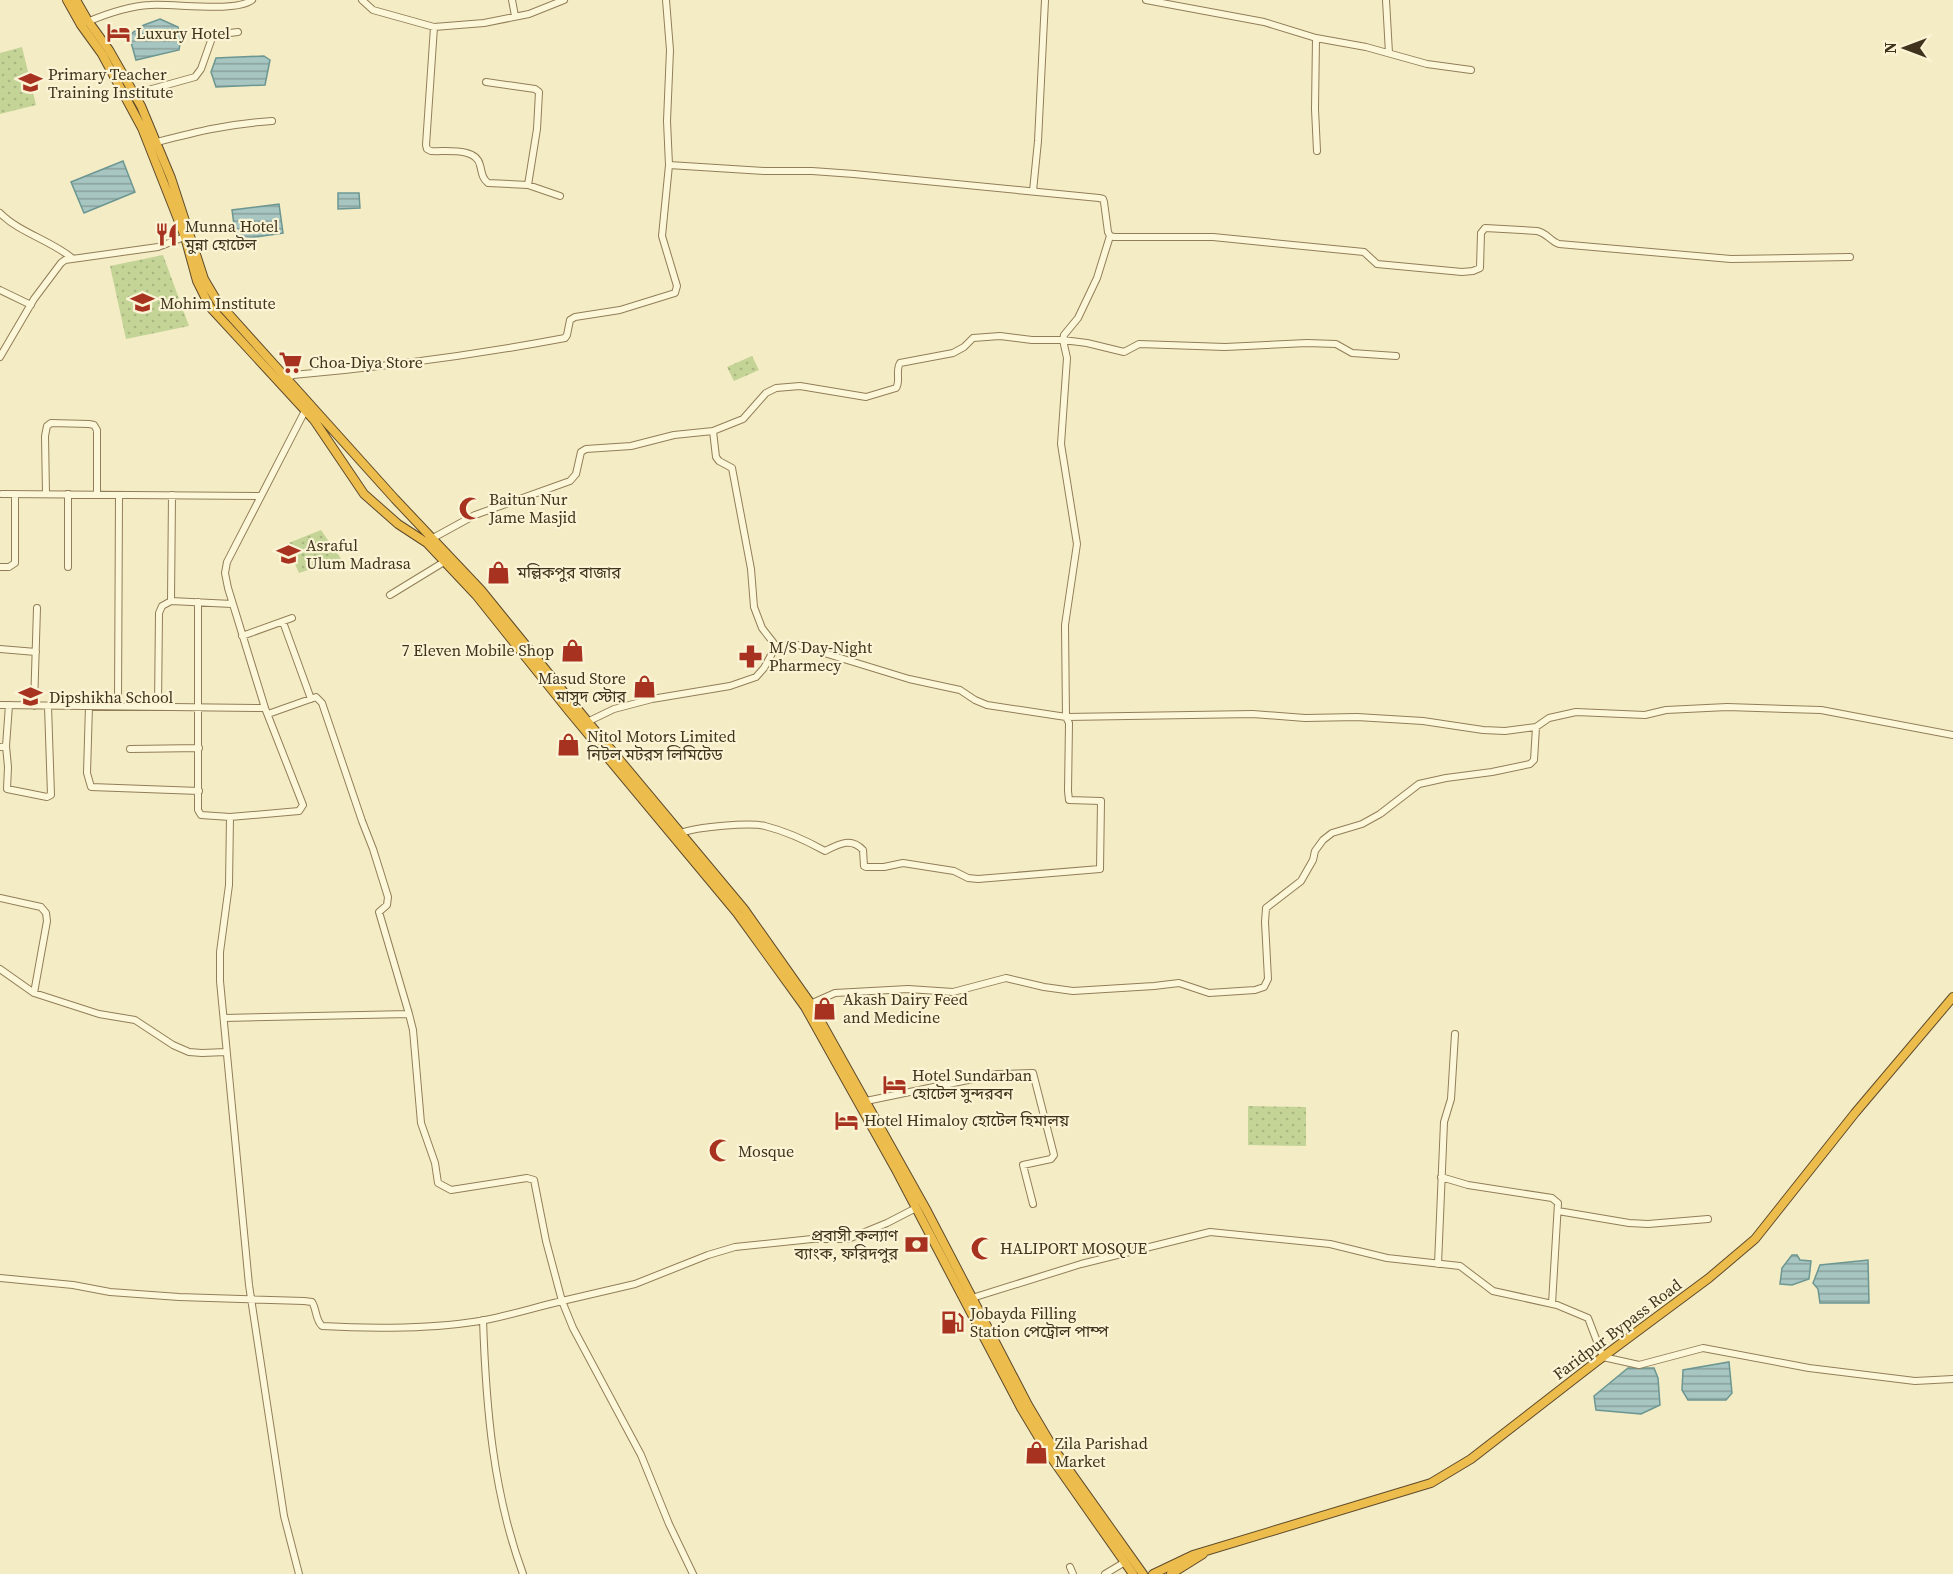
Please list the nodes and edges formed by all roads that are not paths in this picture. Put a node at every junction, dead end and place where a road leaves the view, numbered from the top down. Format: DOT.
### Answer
graph roads {
  1 [pos="67,0"];
  2 [pos="76,0"];
  3 [pos="252,0"];
  4 [pos="362,0"];
  5 [pos="512,0"];
  6 [pos="564,0"];
  7 [pos="666,0"];
  8 [pos="1045,0"];
  9 [pos="1146,0"];
  10 [pos="1386,0"];
  11 [pos="146,2"];
  12 [pos="515,16"];
  13 [pos="84,23"];
  14 [pos="434,27"];
  15 [pos="238,32"];
  16 [pos="1316,38"];
  17 [pos="1389,53"];
  18 [pos="1471,70"];
  19 [pos="486,82"];
  20 [pos="134,94"];
  21 [pos="272,121"];
  22 [pos="157,142"];
  23 [pos="1317,151"];
  24 [pos="669,165"];
  25 [pos="528,185"];
  26 [pos="1033,191"];
  27 [pos="560,196"];
  28 [pos="0,213"];
  29 [pos="188,236"];
  30 [pos="1110,236"];
  31 [pos="1850,256"];
  32 [pos="72,258"];
  33 [pos="0,290"];
  34 [pos="30,305"];
  35 [pos="0,339"];
  36 [pos="1063,340"];
  37 [pos="8,343"];
  38 [pos="1396,356"];
  39 [pos="0,357"];
  40 [pos="283,380"];
  41 [pos="308,407"];
  42 [pos="713,431"];
  43 [pos="2,494"];
  44 [pos="15,494"];
  45 [pos="46,494"];
  46 [pos="68,494"];
  47 [pos="97,494"];
  48 [pos="119,495"];
  49 [pos="172,495"];
  50 [pos="260,496"];
  51 [pos="433,538"];
  52 [pos="442,556"];
  53 [pos="0,567"];
  54 [pos="68,567"];
  55 [pos="390,595"];
  56 [pos="171,601"];
  57 [pos="198,602"];
  58 [pos="232,604"];
  59 [pos="37,608"];
  60 [pos="292,618"];
  61 [pos="283,622"];
  62 [pos="242,636"];
  63 [pos="776,646"];
  64 [pos="0,650"];
  65 [pos="36,652"];
  66 [pos="311,699"];
  67 [pos="0,705"];
  68 [pos="9,705"];
  69 [pos="34,706"];
  70 [pos="48,706"];
  71 [pos="88,706"];
  72 [pos="118,706"];
  73 [pos="158,706"];
  74 [pos="198,707"];
  75 [pos="267,711"];
  76 [pos="1066,717"];
  77 [pos="585,724"];
  78 [pos="1536,727"];
  79 [pos="1953,735"];
  80 [pos="3,746"];
  81 [pos="199,748"];
  82 [pos="130,749"];
  83 [pos="638,787"];
  84 [pos="199,791"];
  85 [pos="230,817"];
  86 [pos="681,833"];
  87 [pos="0,898"];
  88 [pos="740,911"];
  89 [pos="0,969"];
  90 [pos="34,993"];
  91 [pos="1953,997"];
  92 [pos="808,1005"];
  93 [pos="409,1014"];
  94 [pos="224,1018"];
  95 [pos="1455,1034"];
  96 [pos="226,1052"];
  97 [pos="836,1054"];
  98 [pos="866,1101"];
  99 [pos="898,1166"];
  100 [pos="1440,1177"];
  101 [pos="1033,1204"];
  102 [pos="916,1208"];
  103 [pos="1558,1211"];
  104 [pos="1708,1219"];
  105 [pos="1438,1264"];
  106 [pos="0,1278"];
  107 [pos="963,1288"];
  108 [pos="252,1298"];
  109 [pos="972,1298"];
  110 [pos="562,1301"];
  111 [pos="1552,1304"];
  112 [pos="483,1320"];
  113 [pos="986,1333"];
  114 [pos="1604,1357"];
  115 [pos="1953,1379"];
  116 [pos="1205,1552"];
  117 [pos="1125,1562"];
  118 [pos="1070,1567"];
  119 [pos="299,1574"];
  120 [pos="523,1574"];
  121 [pos="693,1574"];
  122 [pos="1073,1574"];
  123 [pos="1105,1574"];
  124 [pos="1134,1574"];
  125 [pos="1143,1574"];
  126 [pos="1153,1574"];
  127 [pos="1171,1574"];
  1 -- 13 [label="highway"];
  2 -- 13 [label="highway"];
  3 -- 11 [label="street"];
  4 -- 14 [label="street"];
  5 -- 12 [label="street"];
  6 -- 12 [label="street"];
  7 -- 24 [label="street"];
  8 -- 26 [label="street"];
  9 -- 16 [label="street"];
  10 -- 17 [label="street"];
  11 -- 13 [label="street"];
  12 -- 14 [label="street"];
  13 -- 20 [label="highway"];
  13 -- 29 [label="highway"];
  14 -- 25 [label="street"];
  15 -- 20 [label="street"];
  16 -- 17 [label="street"];
  16 -- 23 [label="street"];
  17 -- 18 [label="street"];
  19 -- 25 [label="street"];
  20 -- 22 [label="highway"];
  21 -- 22 [label="street"];
  22 -- 29 [label="highway"];
  24 -- 26 [label="street"];
  24 -- 40 [label="street"];
  25 -- 27 [label="street"];
  26 -- 30 [label="street"];
  28 -- 32 [label="street"];
  29 -- 32 [label="street"];
  29 -- 40 [label="highway"];
  30 -- 31 [label="street"];
  30 -- 36 [label="street"];
  32 -- 34 [label="street"];
  33 -- 34 [label="street"];
  34 -- 37 [label="street"];
  35 -- 37 [label="street"];
  36 -- 38 [label="street"];
  36 -- 42 [label="street"];
  36 -- 76 [label="street"];
  37 -- 39 [label="street"];
  40 -- 41 [label="highway"];
  41 -- 50 [label="street"];
  41 -- 51 [label="highway"];
  41 -- 52 [label="highway"];
  42 -- 51 [label="street"];
  42 -- 63 [label="street"];
  43 -- 44 [label="street"];
  44 -- 45 [label="street"];
  44 -- 53 [label="street"];
  45 -- 46 [label="street"];
  45 -- 47 [label="street"];
  46 -- 47 [label="street"];
  46 -- 54 [label="street"];
  47 -- 48 [label="street"];
  48 -- 49 [label="street"];
  48 -- 72 [label="street"];
  49 -- 50 [label="street"];
  49 -- 56 [label="street"];
  50 -- 58 [label="street"];
  51 -- 52 [label="highway"];
  52 -- 55 [label="street"];
  52 -- 77 [label="highway"];
  56 -- 57 [label="street"];
  56 -- 73 [label="street"];
  57 -- 58 [label="street"];
  57 -- 74 [label="street"];
  58 -- 62 [label="street"];
  59 -- 65 [label="street"];
  60 -- 61 [label="street"];
  61 -- 62 [label="street"];
  61 -- 66 [label="street"];
  62 -- 75 [label="street"];
  63 -- 76 [label="street"];
  63 -- 77 [label="street"];
  64 -- 65 [label="street"];
  65 -- 69 [label="street"];
  66 -- 75 [label="street"];
  66 -- 93 [label="street"];
  67 -- 68 [label="street"];
  68 -- 69 [label="street"];
  68 -- 80 [label="street"];
  69 -- 70 [label="street"];
  70 -- 71 [label="street"];
  70 -- 80 [label="street"];
  71 -- 72 [label="street"];
  71 -- 84 [label="street"];
  72 -- 73 [label="street"];
  73 -- 74 [label="street"];
  74 -- 75 [label="street"];
  74 -- 81 [label="street"];
  75 -- 85 [label="street"];
  76 -- 78 [label="street"];
  76 -- 86 [label="street"];
  77 -- 83 [label="highway"];
  78 -- 79 [label="street"];
  78 -- 92 [label="street"];
  81 -- 82 [label="street"];
  81 -- 84 [label="street"];
  83 -- 86 [label="highway"];
  83 -- 88 [label="highway"];
  84 -- 85 [label="street"];
  85 -- 94 [label="street"];
  86 -- 88 [label="highway"];
  87 -- 90 [label="street"];
  88 -- 92 [label="highway"];
  89 -- 90 [label="street"];
  90 -- 96 [label="street"];
  91 -- 114 [label="highway, Faridpur Bypass Road"];
  92 -- 97 [label="highway"];
  93 -- 94 [label="street"];
  93 -- 110 [label="street"];
  94 -- 96 [label="street"];
  95 -- 100 [label="street"];
  96 -- 108 [label="street"];
  97 -- 98 [label="highway"];
  97 -- 99 [label="highway"];
  98 -- 99 [label="highway"];
  98 -- 101 [label="street"];
  99 -- 102 [label="highway"];
  99 -- 107 [label="highway"];
  100 -- 103 [label="street"];
  100 -- 105 [label="street"];
  102 -- 107 [label="highway"];
  102 -- 110 [label="street"];
  103 -- 104 [label="street"];
  103 -- 111 [label="street"];
  105 -- 109 [label="street"];
  105 -- 111 [label="street"];
  106 -- 108 [label="street"];
  107 -- 109 [label="highway"];
  107 -- 113 [label="highway"];
  108 -- 112 [label="street"];
  108 -- 119 [label="street"];
  109 -- 113 [label="highway"];
  110 -- 112 [label="street"];
  110 -- 121 [label="street"];
  111 -- 114 [label="street"];
  112 -- 120 [label="street"];
  113 -- 117 [label="highway"];
  113 -- 125 [label="highway"];
  114 -- 115 [label="street"];
  114 -- 116 [label="highway, Faridpur Bypass Road"];
  116 -- 126 [label="highway, Faridpur Bypass Road"];
  116 -- 127 [label="highway, Faridpur Bypass Road"];
  117 -- 123 [label="street"];
  117 -- 124 [label="highway"];
  118 -- 122 [label="street"];
}
